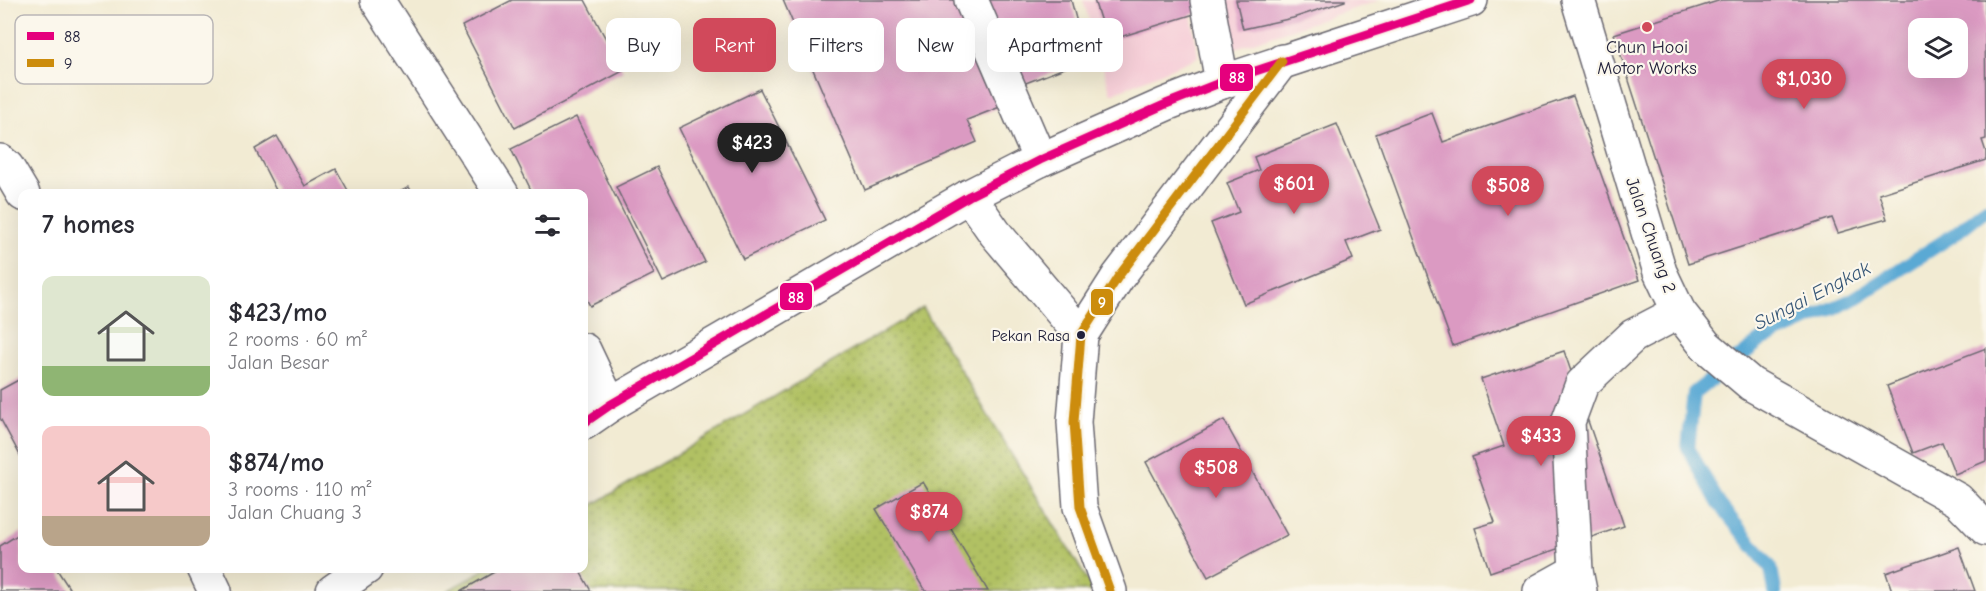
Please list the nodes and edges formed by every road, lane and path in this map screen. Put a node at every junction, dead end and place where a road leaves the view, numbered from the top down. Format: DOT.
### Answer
graph roads {
  1 [pos="377,0"];
  2 [pos="971,0"];
  3 [pos="1207,0"];
  4 [pos="1471,0"];
  5 [pos="1578,0"];
  6 [pos="1282,61"];
  7 [pos="1222,82"];
  8 [pos="1040,160"];
  9 [pos="0,161"];
  10 [pos="19,189"];
  11 [pos="499,189"];
  12 [pos="969,196"];
  13 [pos="1679,312"];
  14 [pos="1082,335"];
  15 [pos="588,370"];
  16 [pos="597,414"];
  17 [pos="1986,529"];
  18 [pos="206,573"];
  19 [pos="1578,581"];
  20 [pos="214,591"];
  21 [pos="1110,591"];
  22 [pos="1540,591"];
  1 -- 11 [label="street"];
  2 -- 8 [label="street"];
  3 -- 7 [label="street"];
  4 -- 6 [label="street"];
  5 -- 13 [label="street, Jalan Chuang 2"];
  6 -- 7 [label="street"];
  6 -- 14 [label="street"];
  7 -- 8 [label="street"];
  8 -- 12 [label="street"];
  9 -- 10 [label="street"];
  12 -- 14 [label="street"];
  12 -- 16 [label="street"];
  13 -- 17 [label="street, Jalan Chuang 2"];
  13 -- 19 [label="street"];
  14 -- 21 [label="street"];
  15 -- 16 [label="street"];
  18 -- 20 [label="street"];
  19 -- 22 [label="street"];
}
